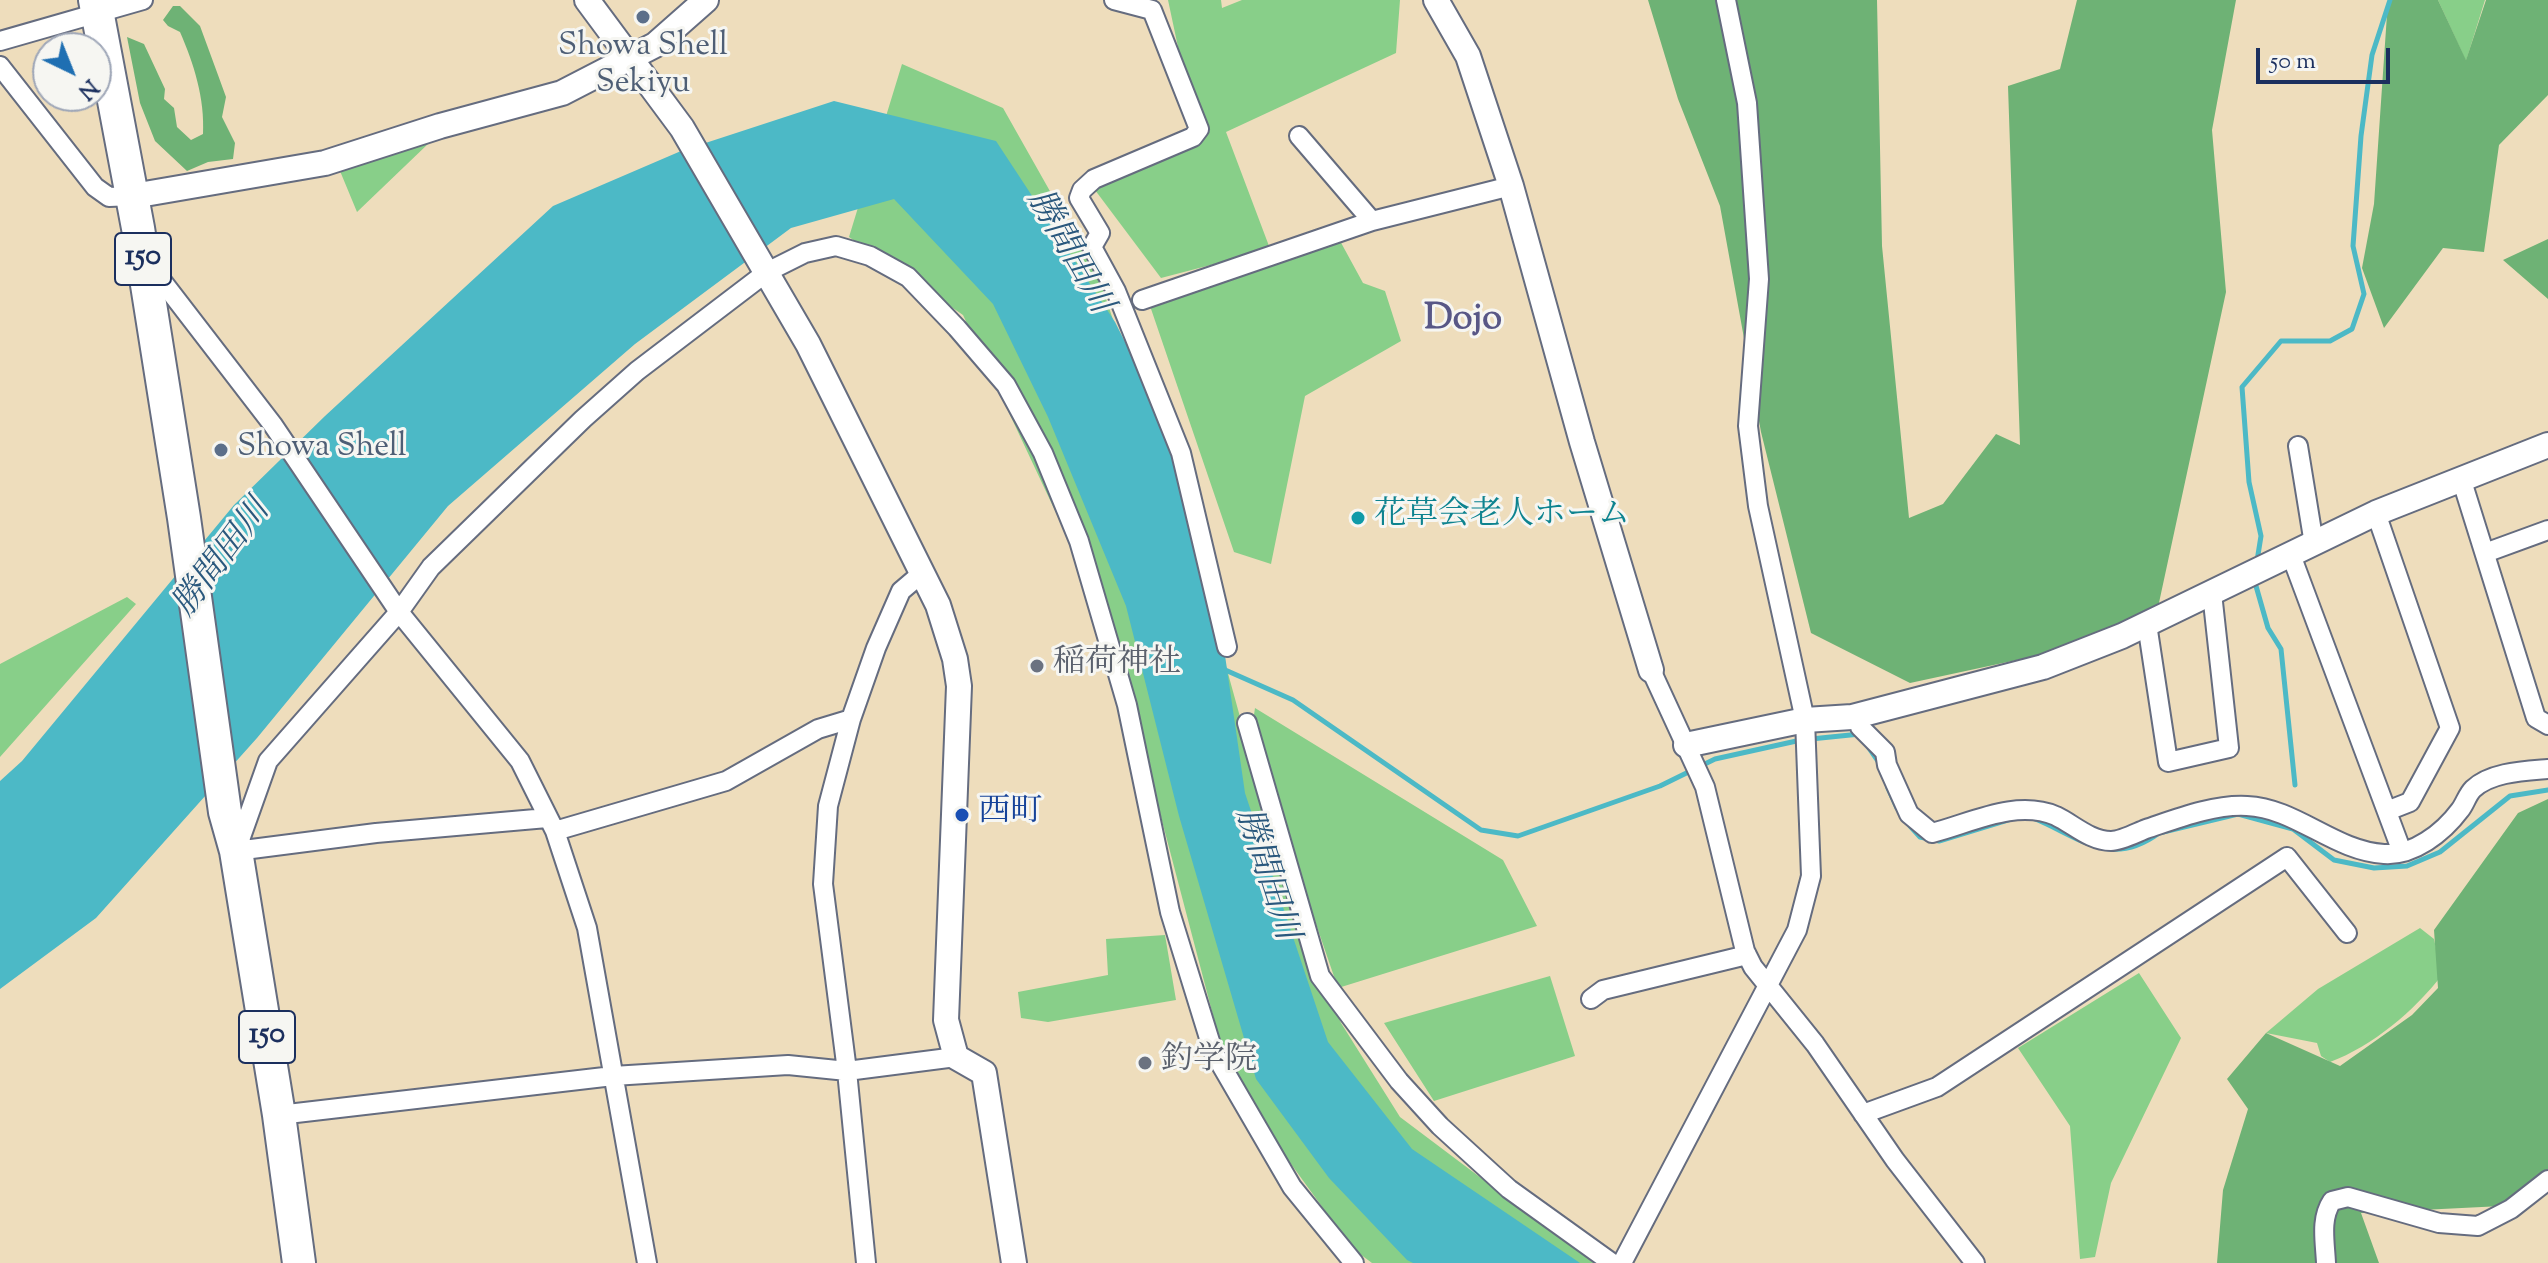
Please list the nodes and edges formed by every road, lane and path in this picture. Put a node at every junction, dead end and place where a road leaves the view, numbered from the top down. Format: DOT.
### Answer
graph roads {
  1 [pos="143,0"];
  2 [pos="587,0"];
  3 [pos="706,0"];
  4 [pos="1114,0"];
  5 [pos="1436,0"];
  6 [pos="1726,0"];
  7 [pos="1152,5"];
  8 [pos="96,7"];
  9 [pos="0,41"];
  10 [pos="630,59"];
  11 [pos="0,66"];
  12 [pos="1299,136"];
  13 [pos="1511,186"];
  14 [pos="133,196"];
  15 [pos="1372,221"];
  16 [pos="142,255"];
  17 [pos="765,269"];
  18 [pos="1142,300"];
  19 [pos="2548,445"];
  20 [pos="2298,446"];
  21 [pos="2461,478"];
  22 [pos="2376,513"];
  23 [pos="2548,530"];
  24 [pos="2314,544"];
  25 [pos="2485,553"];
  26 [pos="2291,555"];
  27 [pos="921,574"];
  28 [pos="2212,593"];
  29 [pos="393,605"];
  30 [pos="2147,624"];
  31 [pos="1227,647"];
  32 [pos="1651,670"];
  33 [pos="1859,715"];
  34 [pos="851,719"];
  35 [pos="1247,723"];
  36 [pos="1805,724"];
  37 [pos="2548,725"];
  38 [pos="1689,751"];
  39 [pos="2548,769"];
  40 [pos="2387,811"];
  41 [pos="551,825"];
  42 [pos="236,851"];
  43 [pos="2402,852"];
  44 [pos="2347,933"];
  45 [pos="1747,955"];
  46 [pos="1768,985"];
  47 [pos="1591,999"];
  48 [pos="956,1057"];
  49 [pos="847,1071"];
  50 [pos="613,1076"];
  51 [pos="1863,1114"];
  52 [pos="279,1115"];
  53 [pos="2548,1180"];
  54 [pos="299,1263"];
  55 [pos="647,1263"];
  56 [pos="866,1263"];
  57 [pos="1014,1263"];
  58 [pos="1354,1263"];
  59 [pos="1612,1263"];
  60 [pos="1622,1263"];
  61 [pos="1975,1263"];
  62 [pos="2326,1263"];
  1 -- 8 [label="street"];
  2 -- 10 [label="street"];
  3 -- 10 [label="street"];
  4 -- 7 [label="street"];
  5 -- 13 [label="street"];
  6 -- 36 [label="street"];
  7 -- 31 [label="street"];
  8 -- 9 [label="street"];
  8 -- 14 [label="highway, 150"];
  10 -- 14 [label="street"];
  10 -- 17 [label="street"];
  11 -- 14 [label="street"];
  12 -- 15 [label="street"];
  13 -- 15 [label="street"];
  13 -- 32 [label="street"];
  14 -- 16 [label="highway, 150"];
  15 -- 18 [label="street"];
  16 -- 29 [label="street"];
  16 -- 42 [label="highway, 150"];
  17 -- 27 [label="street"];
  17 -- 29 [label="street"];
  17 -- 58 [label="street"];
  19 -- 21 [label="street"];
  20 -- 24 [label="street"];
  21 -- 22 [label="street"];
  21 -- 25 [label="street"];
  22 -- 24 [label="street"];
  22 -- 40 [label="street"];
  23 -- 25 [label="street"];
  24 -- 26 [label="street"];
  25 -- 37 [label="street"];
  26 -- 28 [label="street"];
  26 -- 40 [label="street"];
  27 -- 34 [label="street"];
  27 -- 48 [label="street"];
  28 -- 30 [label="street"];
  28 -- 30 [label="street"];
  29 -- 41 [label="street"];
  29 -- 42 [label="street"];
  30 -- 33 [label="street"];
  32 -- 38 [label="street"];
  33 -- 36 [label="street"];
  33 -- 43 [label="street"];
  34 -- 41 [label="street"];
  34 -- 49 [label="street"];
  35 -- 59 [label="street"];
  36 -- 38 [label="street"];
  36 -- 46 [label="street"];
  38 -- 45 [label="street"];
  39 -- 43 [label="street"];
  40 -- 43 [label="street"];
  41 -- 42 [label="street"];
  41 -- 50 [label="street"];
  42 -- 52 [label="highway, 150"];
  44 -- 51 [label="street"];
  45 -- 46 [label="street"];
  45 -- 47 [label="street"];
  46 -- 51 [label="street"];
  46 -- 60 [label="street"];
  48 -- 49 [label="street"];
  48 -- 57 [label="street"];
  49 -- 50 [label="street"];
  49 -- 56 [label="street"];
  50 -- 52 [label="street"];
  50 -- 55 [label="street"];
  51 -- 61 [label="street"];
  52 -- 54 [label="highway, 150"];
  53 -- 62 [label="street"];
}
